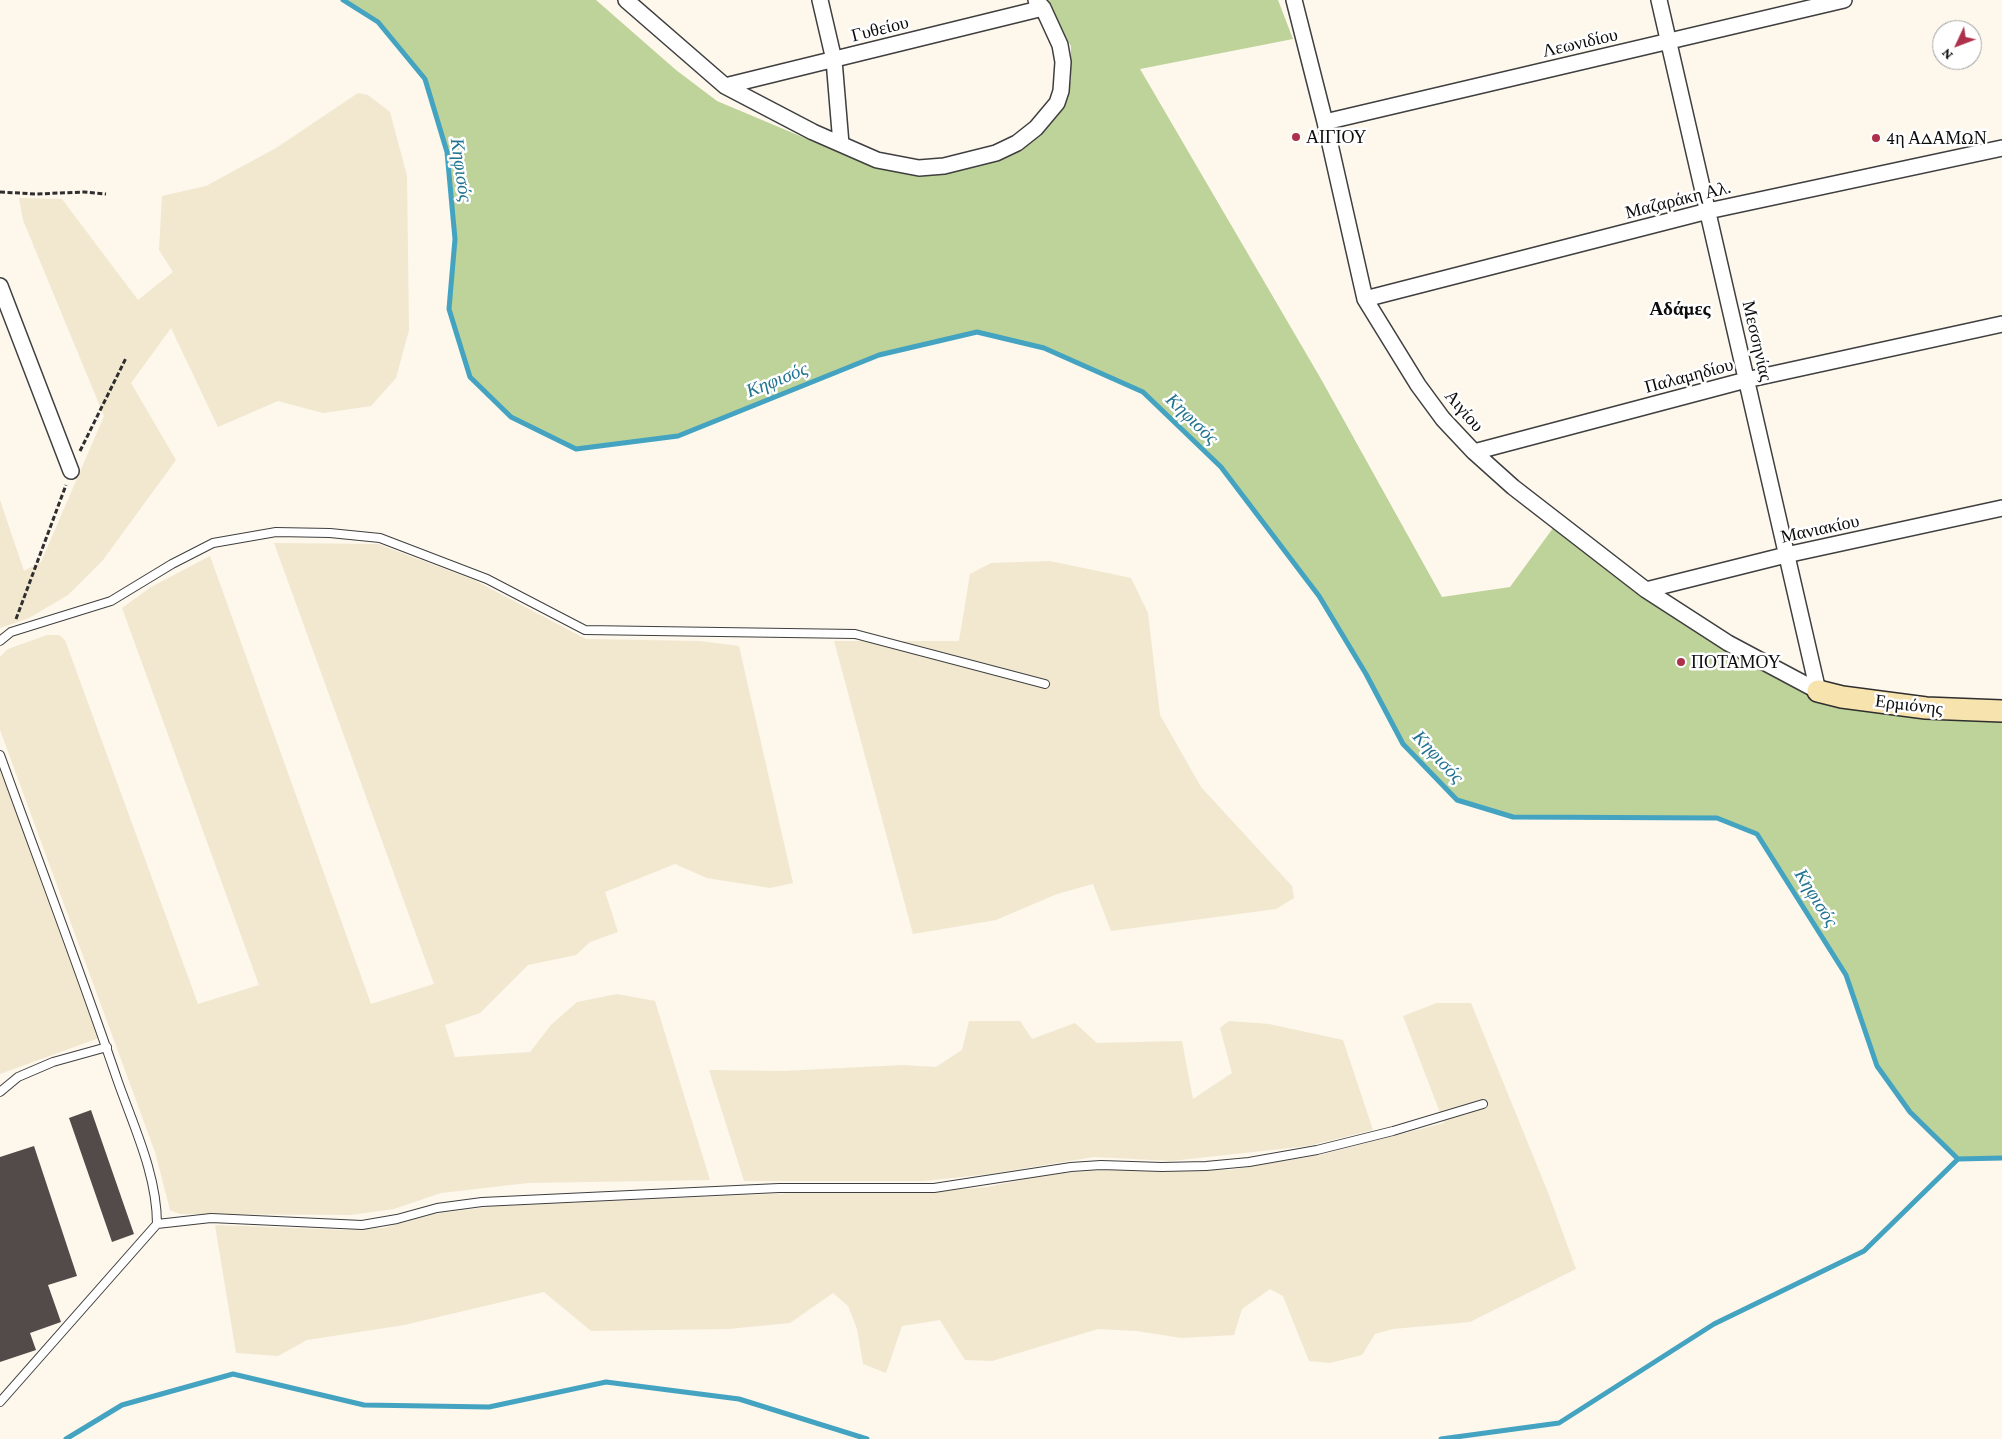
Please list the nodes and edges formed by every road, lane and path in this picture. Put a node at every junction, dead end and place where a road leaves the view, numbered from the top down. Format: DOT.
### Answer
graph roads {
  1 [pos="626,0"];
  2 [pos="820,0"];
  3 [pos="1294,0"];
  4 [pos="1659,0"];
  5 [pos="1844,0"];
  6 [pos="1040,4"];
  7 [pos="1669,42"];
  8 [pos="834,60"];
  9 [pos="725,86"];
  10 [pos="1325,122"];
  11 [pos="841,144"];
  12 [pos="2002,148"];
  13 [pos="0,192"];
  14 [pos="106,194"];
  15 [pos="1708,211"];
  16 [pos="0,286"];
  17 [pos="1365,299"];
  18 [pos="2002,324"];
  19 [pos="126,358"];
  20 [pos="1746,380"];
  21 [pos="1474,452"];
  22 [pos="71,471"];
  23 [pos="2002,508"];
  24 [pos="1786,555"];
  25 [pos="1646,590"];
  26 [pos="11,632"];
  27 [pos="0,641"];
  28 [pos="1045,684"];
  29 [pos="1818,691"];
  30 [pos="2002,711"];
  31 [pos="0,756"];
  32 [pos="107,1047"];
  33 [pos="0,1092"];
  34 [pos="1483,1104"];
  35 [pos="157,1224"];
  36 [pos="0,1402"];
  1 -- 9 [label="street"];
  2 -- 8 [label="street"];
  3 -- 10 [label="street, Αιγίου"];
  4 -- 7 [label="street, Μεσσηνίας"];
  5 -- 7 [label="street, Λεωνιδίου"];
  6 -- 8 [label="street, Γυθείου"];
  6 -- 11 [label="street"];
  7 -- 10 [label="street, Λεωνιδίου"];
  7 -- 15 [label="street, Μεσσηνίας"];
  8 -- 9 [label="street, Γυθείου"];
  8 -- 11 [label="street"];
  9 -- 11 [label="street"];
  10 -- 17 [label="street, Αιγίου"];
  12 -- 15 [label="street, Μαζαράκη Αλ."];
  13 -- 14 [label="path"];
  15 -- 17 [label="street, Μαζαράκη Αλ."];
  15 -- 20 [label="street, Μεσσηνίας"];
  16 -- 22 [label="street"];
  17 -- 21 [label="street, Αιγίου"];
  18 -- 20 [label="street, Παλαμηδίου"];
  19 -- 22 [label="path"];
  20 -- 21 [label="street, Παλαμηδίου"];
  20 -- 24 [label="street, Μεσσηνίας"];
  21 -- 25 [label="street, Αιγίου"];
  22 -- 26 [label="path"];
  23 -- 24 [label="street, Μανιακίου"];
  24 -- 25 [label="street, Μανιακίου"];
  24 -- 29 [label="street, Μεσσηνίας"];
  25 -- 29 [label="street, Αιγίου"];
  26 -- 27 [label="lane"];
  26 -- 28 [label="lane"];
  29 -- 30 [label="street, Ερμιόνης"];
  31 -- 32 [label="lane"];
  32 -- 33 [label="lane"];
  32 -- 35 [label="lane"];
  34 -- 35 [label="lane"];
  35 -- 36 [label="lane"];
}
